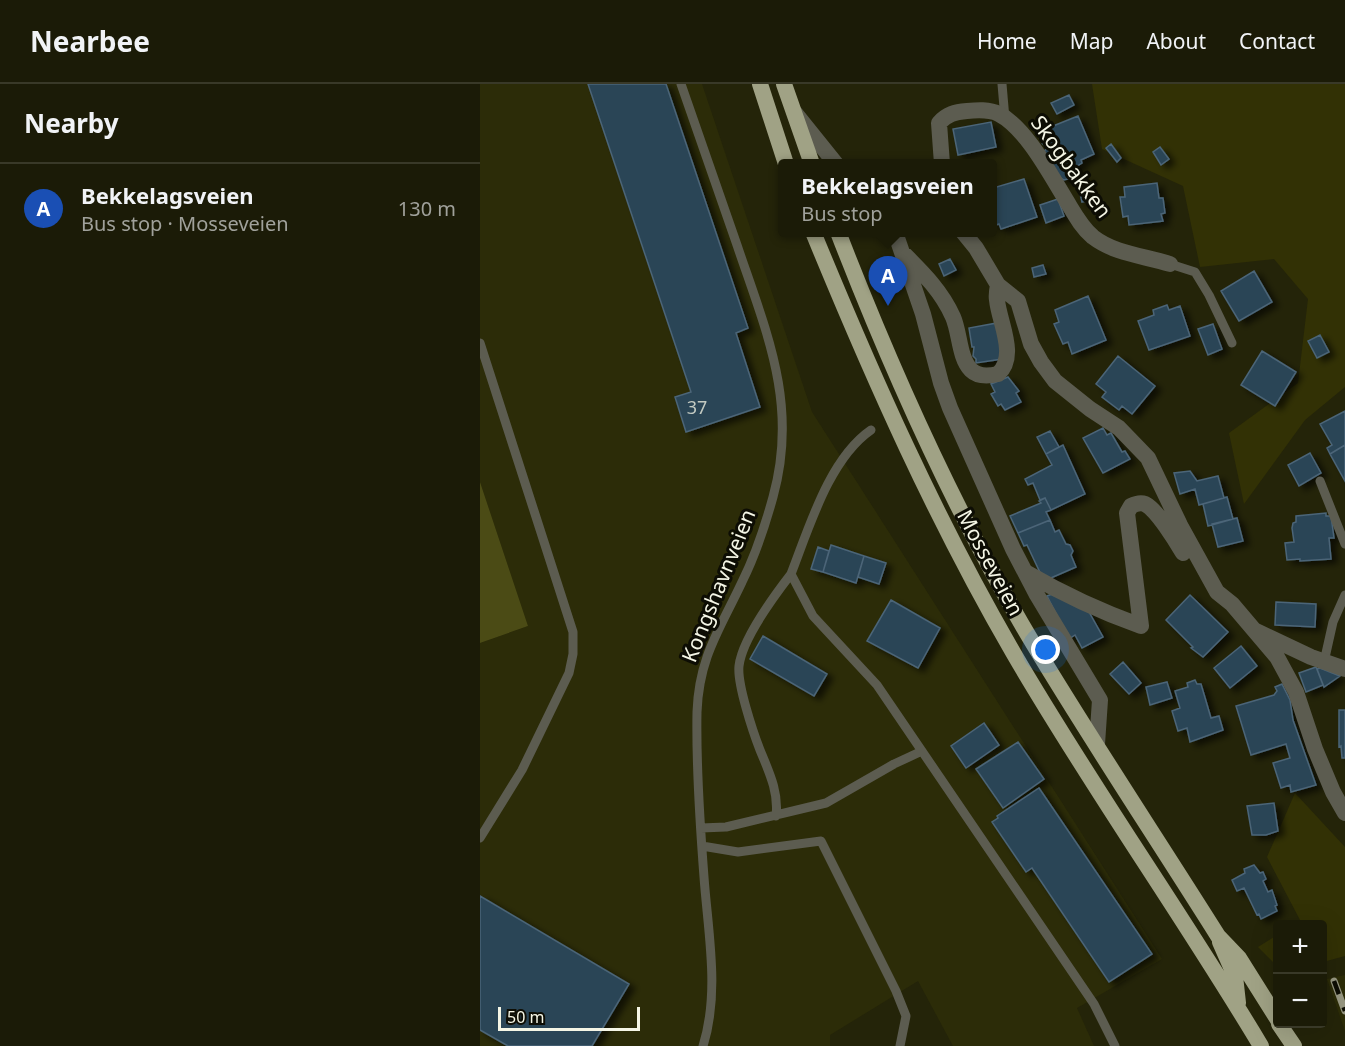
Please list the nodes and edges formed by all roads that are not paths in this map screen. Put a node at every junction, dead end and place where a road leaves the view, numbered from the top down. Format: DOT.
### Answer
graph roads {
  1 [pos="681,84"];
  2 [pos="760,84"];
  3 [pos="784,84"];
  4 [pos="1002,84"];
  5 [pos="792,110"];
  6 [pos="1005,119"];
  7 [pos="784,159"];
  8 [pos="810,159"];
  9 [pos="832,159"];
  10 [pos="942,159"];
  11 [pos="815,237"];
  12 [pos="840,237"];
  13 [pos="896,237"];
  14 [pos="967,237"];
  15 [pos="902,252"];
  16 [pos="1170,264"];
  17 [pos="998,285"];
  18 [pos="480,343"];
  19 [pos="1232,343"];
  20 [pos="871,430"];
  21 [pos="1320,481"];
  22 [pos="1345,544"];
  23 [pos="1027,573"];
  24 [pos="791,574"];
  25 [pos="1217,592"];
  26 [pos="1345,595"];
  27 [pos="1253,629"];
  28 [pos="1324,662"];
  29 [pos="1345,669"];
  30 [pos="1097,744"];
  31 [pos="922,751"];
  32 [pos="1345,813"];
  33 [pos="776,816"];
  34 [pos="701,828"];
  35 [pos="480,838"];
  36 [pos="702,846"];
  37 [pos="1218,936"];
  38 [pos="1238,1008"];
  39 [pos="1273,1012"];
  40 [pos="1283,1028"];
  41 [pos="703,1046"];
  42 [pos="900,1046"];
  43 [pos="1115,1046"];
  44 [pos="1261,1046"];
  45 [pos="1294,1046"];
  1 -- 34 [label="lane, Kongshavnveien"];
  2 -- 7 [label="highway"];
  3 -- 5 [label="highway"];
  4 -- 6 [label="lane, Skogbakken"];
  5 -- 8 [label="highway"];
  5 -- 9 [label="street"];
  6 -- 10 [label="street"];
  6 -- 16 [label="street, Skogbakken"];
  11 -- 38 [label="highway, Mosseveien"];
  12 -- 30 [label="highway, Mosseveien"];
  13 -- 15 [label="street, Mosseveien"];
  14 -- 17 [label="street"];
  15 -- 17 [label="street"];
  15 -- 23 [label="street, Mosseveien"];
  16 -- 19 [label="lane, Skogbakken"];
  17 -- 25 [label="street"];
  18 -- 35 [label="lane"];
  20 -- 24 [label="lane"];
  21 -- 22 [label="lane"];
  23 -- 25 [label="street"];
  23 -- 30 [label="street, Mosseveien"];
  24 -- 31 [label="lane"];
  24 -- 33 [label="lane"];
  25 -- 27 [label="street"];
  26 -- 28 [label="lane"];
  27 -- 28 [label="street"];
  27 -- 32 [label="street"];
  28 -- 29 [label="street"];
  30 -- 37 [label="highway, Mosseveien"];
  31 -- 33 [label="lane"];
  31 -- 43 [label="lane"];
  33 -- 34 [label="lane"];
  34 -- 36 [label="lane, Kongshavnveien"];
  36 -- 41 [label="lane, Kongshavnveien"];
  36 -- 42 [label="lane"];
  37 -- 38 [label="highway"];
  37 -- 39 [label="highway, Mosseveien"];
  38 -- 44 [label="highway, Mosseveien"];
  40 -- 45 [label="highway, Mosseveien"];
}
